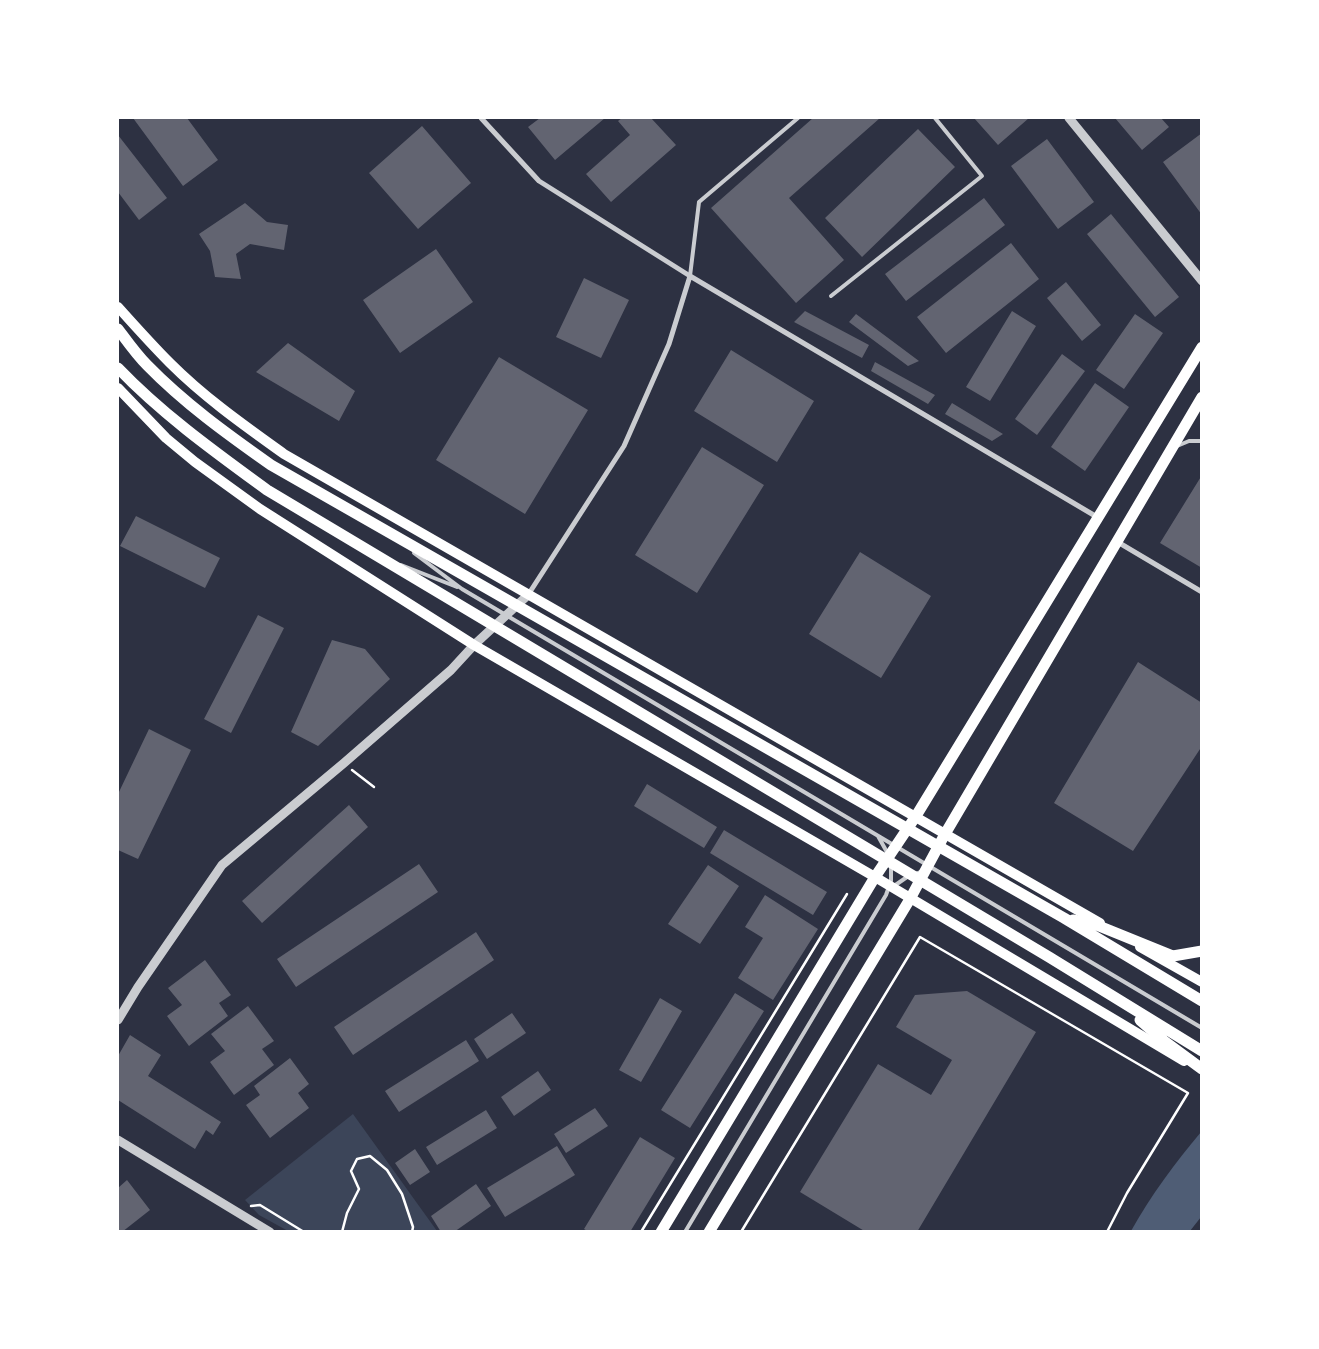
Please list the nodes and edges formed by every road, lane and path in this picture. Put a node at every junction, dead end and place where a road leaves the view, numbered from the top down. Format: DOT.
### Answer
graph roads {
  1 [pos="481,118"];
  2 [pos="798,118"];
  3 [pos="935,118"];
  4 [pos="1069,118"];
  5 [pos="690,276"];
  6 [pos="1202,281"];
  7 [pos="831,296"];
  8 [pos="118,307"];
  9 [pos="118,329"];
  10 [pos="1202,347"];
  11 [pos="118,368"];
  12 [pos="118,388"];
  13 [pos="1202,397"];
  14 [pos="1202,441"];
  15 [pos="1170,449"];
  16 [pos="1098,518"];
  17 [pos="383,529"];
  18 [pos="1116,540"];
  19 [pos="369,551"];
  20 [pos="462,589"];
  21 [pos="1202,592"];
  22 [pos="528,595"];
  23 [pos="474,645"];
  24 [pos="344,763"];
  25 [pos="374,787"];
  26 [pos="916,816"];
  27 [pos="945,834"];
  28 [pos="878,836"];
  29 [pos="936,870"];
  30 [pos="875,877"];
  31 [pos="847,894"];
  32 [pos="886,895"];
  33 [pos="910,899"];
  34 [pos="1064,918"];
  35 [pos="1202,951"];
  36 [pos="1202,982"];
  37 [pos="1116,1000"];
  38 [pos="1202,1001"];
  39 [pos="118,1020"];
  40 [pos="1202,1028"];
  41 [pos="1202,1051"];
  42 [pos="1202,1070"];
  43 [pos="118,1140"];
  44 [pos="232,1208"];
  45 [pos="270,1232"];
  46 [pos="304,1232"];
  47 [pos="342,1232"];
  48 [pos="412,1232"];
  49 [pos="640,1232"];
  50 [pos="661,1232"];
  51 [pos="685,1232"];
  52 [pos="709,1232"];
  53 [pos="741,1232"];
  54 [pos="1107,1232"];
  1 -- 5 [label="street"];
  2 -- 5 [label="lane"];
  3 -- 7 [label="lane"];
  4 -- 6 [label="street"];
  5 -- 16 [label="street"];
  5 -- 22 [label="street"];
  8 -- 22 [label="main road"];
  9 -- 17 [label="main road"];
  10 -- 16 [label="main road"];
  11 -- 19 [label="main road"];
  12 -- 23 [label="main road"];
  13 -- 15 [label="main road"];
  14 -- 15 [label="lane"];
  15 -- 18 [label="main road"];
  16 -- 26 [label="main road"];
  17 -- 20 [label="lane"];
  17 -- 34 [label="main road"];
  18 -- 21 [label="street"];
  18 -- 27 [label="main road"];
  19 -- 20 [label="lane"];
  19 -- 37 [label="main road"];
  20 -- 28 [label="lane"];
  22 -- 23 [label="street"];
  22 -- 26 [label="main road"];
  23 -- 24 [label="street"];
  23 -- 30 [label="main road"];
  24 -- 25 [label="path"];
  24 -- 39 [label="street"];
  26 -- 27 [label="main road"];
  26 -- 30 [label="main road"];
  27 -- 33 [label="main road"];
  27 -- 36 [label="main road"];
  28 -- 29 [label="lane"];
  28 -- 32 [label="lane"];
  29 -- 32 [label="lane"];
  29 -- 40 [label="lane"];
  30 -- 33 [label="main road"];
  30 -- 50 [label="main road"];
  31 -- 49 [label="path"];
  32 -- 51 [label="lane"];
  33 -- 42 [label="main road"];
  33 -- 52 [label="main road"];
  34 -- 35 [label="main road"];
  34 -- 38 [label="main road"];
  37 -- 41 [label="main road"];
  37 -- 42 [label="main road"];
  43 -- 44 [label="street"];
  44 -- 45 [label="street"];
  44 -- 46 [label="path"];
  47 -- 48 [label="path"];
  53 -- 54 [label="path"];
}
